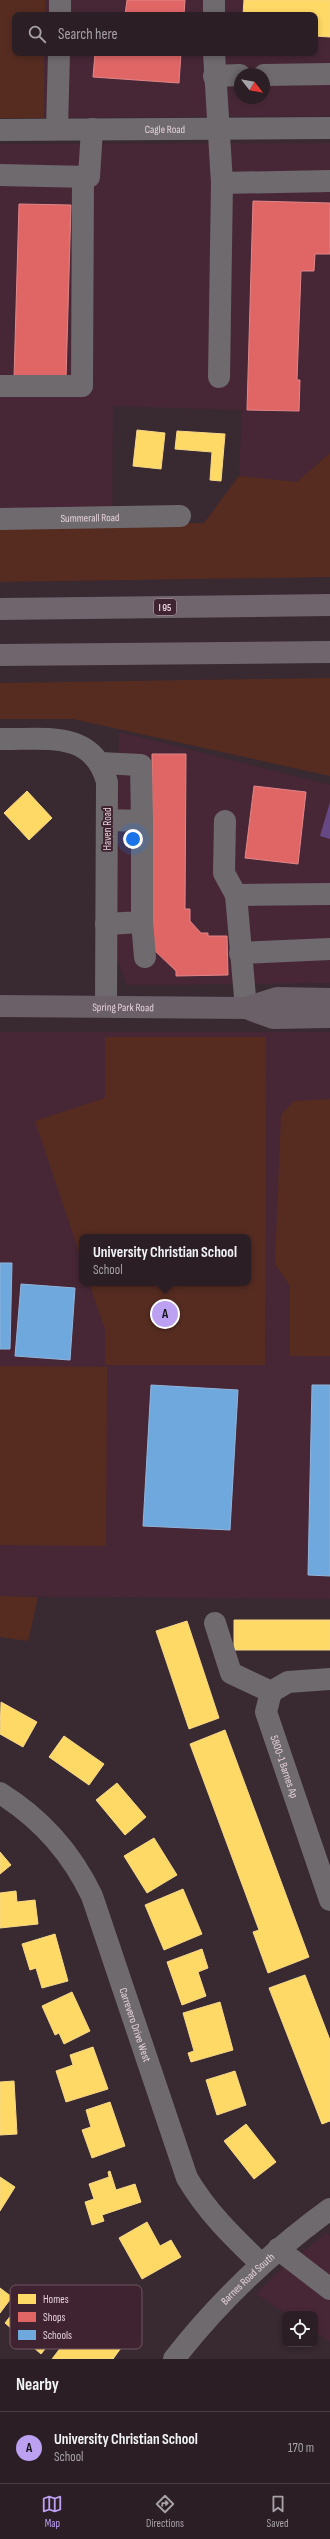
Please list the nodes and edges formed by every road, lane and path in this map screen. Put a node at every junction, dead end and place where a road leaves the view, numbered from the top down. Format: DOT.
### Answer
graph roads {
  1 [pos="60,0"];
  2 [pos="214,0"];
  3 [pos="60,12"];
  4 [pos="214,12"];
  5 [pos="59,56"];
  6 [pos="214,56"];
  7 [pos="330,74"];
  8 [pos="270,75"];
  9 [pos="214,76"];
  10 [pos="234,76"];
  11 [pos="218,128"];
  12 [pos="330,128"];
  13 [pos="57,129"];
  14 [pos="92,129"];
  15 [pos="0,130"];
  16 [pos="0,175"];
  17 [pos="83,176"];
  18 [pos="330,181"];
  19 [pos="222,183"];
  20 [pos="219,377"];
  21 [pos="0,386"];
  22 [pos="180,516"];
  23 [pos="0,519"];
  24 [pos="330,605"];
  25 [pos="0,609"];
  26 [pos="330,652"];
  27 [pos="0,655"];
  28 [pos="0,739"];
  29 [pos="100,763"];
  30 [pos="107,820"];
  31 [pos="142,821"];
  32 [pos="225,821"];
  33 [pos="330,894"];
  34 [pos="236,895"];
  35 [pos="142,922"];
  36 [pos="106,924"];
  37 [pos="330,949"];
  38 [pos="240,952"];
  39 [pos="145,957"];
  40 [pos="330,999"];
  41 [pos="106,1005"];
  42 [pos="0,1006"];
  43 [pos="246,1008"];
  44 [pos="330,1017"];
  45 [pos="215,1623"];
  46 [pos="330,1679"];
  47 [pos="270,1692"];
  48 [pos="0,1793"];
  49 [pos="330,1900"];
  50 [pos="330,2209"];
  51 [pos="278,2249"];
  52 [pos="261,2264"];
  53 [pos="330,2289"];
  54 [pos="174,2359"];
  1 -- 3 [label="street"];
  2 -- 4 [label="street"];
  5 -- 13 [label="street"];
  6 -- 9 [label="street"];
  7 -- 8 [label="street"];
  9 -- 10 [label="street"];
  9 -- 11 [label="street"];
  11 -- 12 [label="street, Cagle Road"];
  11 -- 14 [label="street, Cagle Road"];
  11 -- 19 [label="street"];
  13 -- 14 [label="street, Cagle Road"];
  13 -- 15 [label="street, Cagle Road"];
  14 -- 17 [label="street"];
  16 -- 17 [label="street"];
  17 -- 21 [label="street"];
  18 -- 19 [label="street"];
  19 -- 20 [label="street"];
  22 -- 23 [label="street, Summerall Road"];
  24 -- 25 [label="highway, I 95"];
  26 -- 27 [label="highway"];
  28 -- 29 [label="street, Haven Road"];
  29 -- 30 [label="street, Haven Road"];
  29 -- 31 [label="street"];
  30 -- 31 [label="street"];
  30 -- 36 [label="street, Haven Road"];
  31 -- 35 [label="street"];
  32 -- 34 [label="street"];
  33 -- 34 [label="street"];
  34 -- 38 [label="street"];
  35 -- 36 [label="street"];
  35 -- 39 [label="street"];
  36 -- 41 [label="street, Haven Road"];
  37 -- 38 [label="street"];
  38 -- 43 [label="street"];
  40 -- 43 [label="main road, Spring Park Road"];
  41 -- 42 [label="main road, Spring Park Road"];
  41 -- 43 [label="main road, Spring Park Road"];
  43 -- 44 [label="main road, Spring Park Road"];
  45 -- 47 [label="street"];
  46 -- 47 [label="street"];
  47 -- 49 [label="street, 5800-1 Barnes Ap"];
  48 -- 52 [label="street, Carrevero Drive West"];
  50 -- 51 [label="street, Barnes Road South"];
  51 -- 52 [label="street, Barnes Road South"];
  51 -- 53 [label="street"];
  52 -- 54 [label="street, Barnes Road South"];
}
